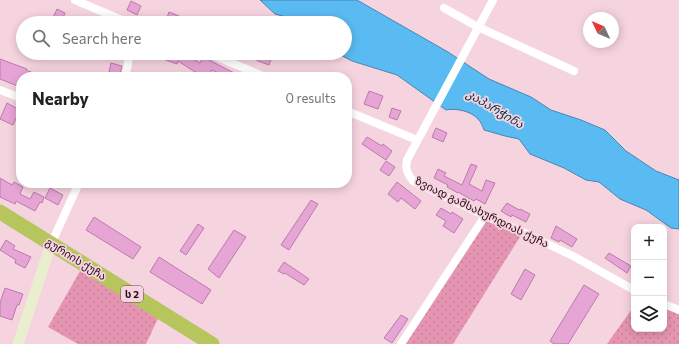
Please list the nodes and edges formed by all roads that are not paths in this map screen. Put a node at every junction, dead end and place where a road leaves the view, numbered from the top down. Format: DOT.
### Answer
graph roads {
  1 [pos="75,0"];
  2 [pos="493,0"];
  3 [pos="444,8"];
  4 [pos="112,16"];
  5 [pos="478,27"];
  6 [pos="128,60"];
  7 [pos="225,60"];
  8 [pos="574,71"];
  9 [pos="126,72"];
  10 [pos="254,72"];
  11 [pos="0,90"];
  12 [pos="16,96"];
  13 [pos="352,113"];
  14 [pos="417,140"];
  15 [pos="77,188"];
  16 [pos="0,212"];
  17 [pos="485,216"];
  18 [pos="51,244"];
  19 [pos="631,288"];
  20 [pos="667,305"];
  21 [pos="679,310"];
  22 [pos="18,344"];
  23 [pos="212,344"];
  24 [pos="401,344"];
  1 -- 4 [label="street"];
  2 -- 5 [label="street"];
  3 -- 5 [label="street"];
  5 -- 8 [label="street"];
  5 -- 14 [label="street"];
  6 -- 9 [label="street"];
  7 -- 10 [label="street"];
  11 -- 12 [label="street"];
  13 -- 14 [label="street"];
  14 -- 17 [label="street, ზვიად გამსახურდიას ქუჩა"];
  15 -- 18 [label="street"];
  16 -- 18 [label="highway, გურიის ქუჩა / ს 2"];
  17 -- 19 [label="street, ზვიად გამსახურდიას ქუჩა"];
  17 -- 24 [label="street"];
  18 -- 22 [label="street"];
  18 -- 23 [label="highway, გურიის ქუჩა / ს 2"];
  20 -- 21 [label="street"];
}
